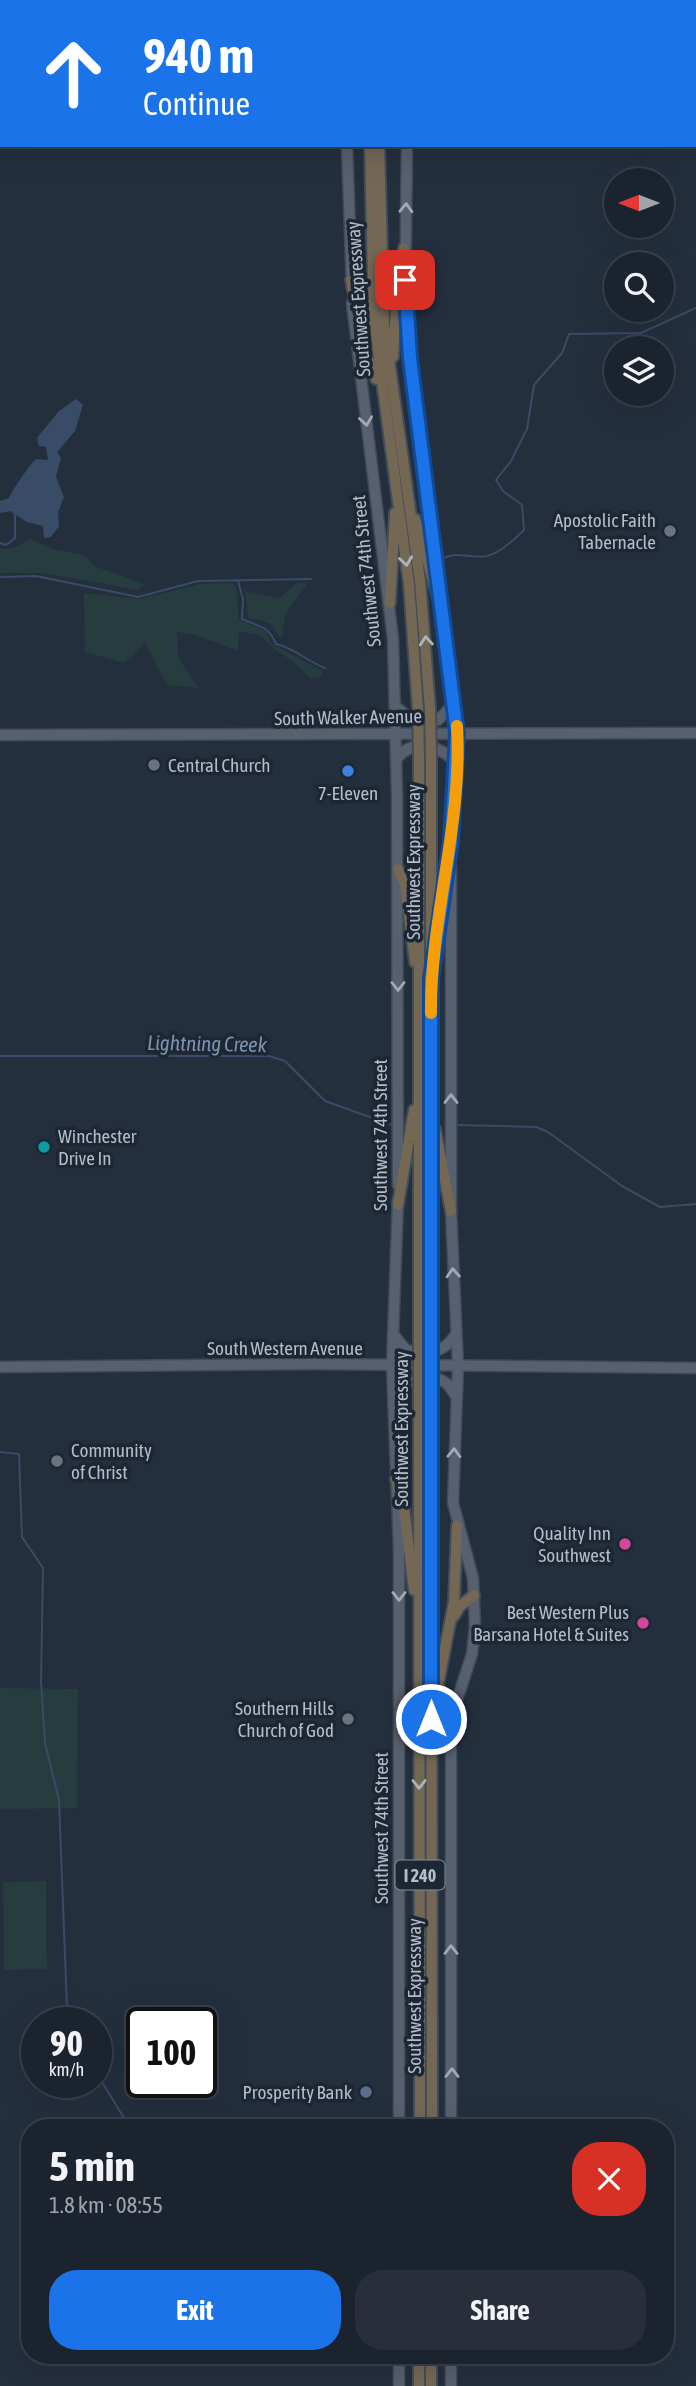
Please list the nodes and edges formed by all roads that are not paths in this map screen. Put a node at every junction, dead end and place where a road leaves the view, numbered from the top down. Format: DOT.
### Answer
graph roads {
  1 [pos="347,147"];
  2 [pos="370,147"];
  3 [pos="379,147"];
  4 [pos="407,147"];
  5 [pos="404,248"];
  6 [pos="351,280"];
  7 [pos="386,390"];
  8 [pos="396,493"];
  9 [pos="408,498"];
  10 [pos="390,603"];
  11 [pos="444,617"];
  12 [pos="454,704"];
  13 [pos="395,706"];
  14 [pos="424,709"];
  15 [pos="396,733"];
  16 [pos="457,733"];
  17 [pos="696,733"];
  18 [pos="0,735"];
  19 [pos="397,758"];
  20 [pos="456,763"];
  21 [pos="451,841"];
  22 [pos="398,869"];
  23 [pos="425,980"];
  24 [pos="419,1091"];
  25 [pos="431,1109"];
  26 [pos="398,1205"];
  27 [pos="451,1211"];
  28 [pos="393,1334"];
  29 [pos="456,1334"];
  30 [pos="425,1342"];
  31 [pos="392,1366"];
  32 [pos="457,1366"];
  33 [pos="0,1367"];
  34 [pos="696,1368"];
  35 [pos="393,1392"];
  36 [pos="457,1396"];
  37 [pos="396,1479"];
  38 [pos="457,1525"];
  39 [pos="474,1595"];
  40 [pos="419,1617"];
  41 [pos="451,1621"];
  42 [pos="431,1719"];
  43 [pos="399,2119"];
  44 [pos="420,2119"];
  45 [pos="432,2119"];
  46 [pos="452,2119"];
  47 [pos="399,2364"];
  48 [pos="425,2364"];
  49 [pos="428,2364"];
  50 [pos="430,2364"];
  51 [pos="451,2364"];
  52 [pos="399,2386"];
  53 [pos="419,2386"];
  54 [pos="431,2386"];
  55 [pos="439,2386"];
  56 [pos="451,2386"];
  1 -- 6 [label="main road, Southwest 74th Street"];
  2 -- 7 [label="highway, Southwest Expressway / I 240"];
  3 -- 7 [label="highway, Southwest Expressway / I 240"];
  5 -- 4 [label="main road, one-way"];
  5 -- 7 [label="highway"];
  5 -- 11 [label="main road"];
  6 -- 7 [label="highway"];
  6 -- 10 [label="main road, Southwest 74th Street, one-way"];
  7 -- 8 [label="highway, Southwest Expressway / I 240"];
  7 -- 9 [label="highway, Southwest Expressway / I 240"];
  8 -- 10 [label="highway"];
  8 -- 14 [label="highway, Southwest Expressway / I 240, one-way"];
  9 -- 11 [label="highway"];
  14 -- 9 [label="highway, Southwest Expressway / I 240, one-way"];
  10 -- 13 [label="main road, Southwest 74th Street"];
  11 -- 12 [label="main road"];
  12 -- 13 [label="main road"];
  12 -- 16 [label="main road"];
  13 -- 15 [label="main road, Southwest 74th Street"];
  14 -- 23 [label="highway, Southwest Expressway / I 240, bridge"];
  15 -- 16 [label="main road, South Walker Avenue"];
  15 -- 18 [label="main road, South Walker Avenue"];
  15 -- 19 [label="main road, Southwest 74th Street"];
  16 -- 17 [label="main road, South Walker Avenue"];
  16 -- 20 [label="main road"];
  19 -- 20 [label="main road"];
  19 -- 22 [label="main road, Southwest 74th Street"];
  20 -- 21 [label="main road"];
  21 -- 23 [label="highway"];
  27 -- 21 [label="main road, one-way"];
  22 -- 23 [label="highway"];
  22 -- 26 [label="main road, Southwest 74th Street, one-way"];
  23 -- 24 [label="highway, Southwest Expressway / I 240"];
  23 -- 25 [label="highway, Southwest Expressway / I 240"];
  24 -- 26 [label="highway"];
  24 -- 30 [label="highway, Southwest Expressway / I 240"];
  25 -- 27 [label="highway"];
  25 -- 30 [label="highway, Southwest Expressway / I 240"];
  26 -- 28 [label="main road, Southwest 74th Street"];
  29 -- 27 [label="main road, one-way"];
  28 -- 29 [label="main road"];
  28 -- 31 [label="main road, Southwest 74th Street"];
  29 -- 32 [label="main road"];
  30 -- 40 [label="highway, Southwest Expressway / I 240, bridge"];
  30 -- 42 [label="highway, Southwest Expressway / I 240, bridge"];
  31 -- 32 [label="main road, South Western Avenue"];
  31 -- 33 [label="main road, South Western Avenue"];
  31 -- 35 [label="main road, Southwest 74th Street"];
  32 -- 34 [label="main road, South Western Avenue"];
  32 -- 36 [label="main road"];
  35 -- 36 [label="main road"];
  35 -- 37 [label="main road, Southwest 74th Street"];
  38 -- 36 [label="main road, one-way"];
  37 -- 40 [label="highway"];
  37 -- 43 [label="main road, Southwest 74th Street, one-way"];
  38 -- 39 [label="main road"];
  38 -- 41 [label="highway"];
  39 -- 41 [label="highway"];
  46 -- 39 [label="main road, one-way"];
  40 -- 44 [label="highway, Southwest Expressway / I 240, one-way"];
  41 -- 42 [label="highway"];
  42 -- 45 [label="highway, Southwest Expressway / I 240"];
  47 -- 52 [label="main road"];
  48 -- 53 [label="highway"];
  49 -- 54 [label="highway"];
  50 -- 55 [label="highway"];
  51 -- 56 [label="main road"];
}
